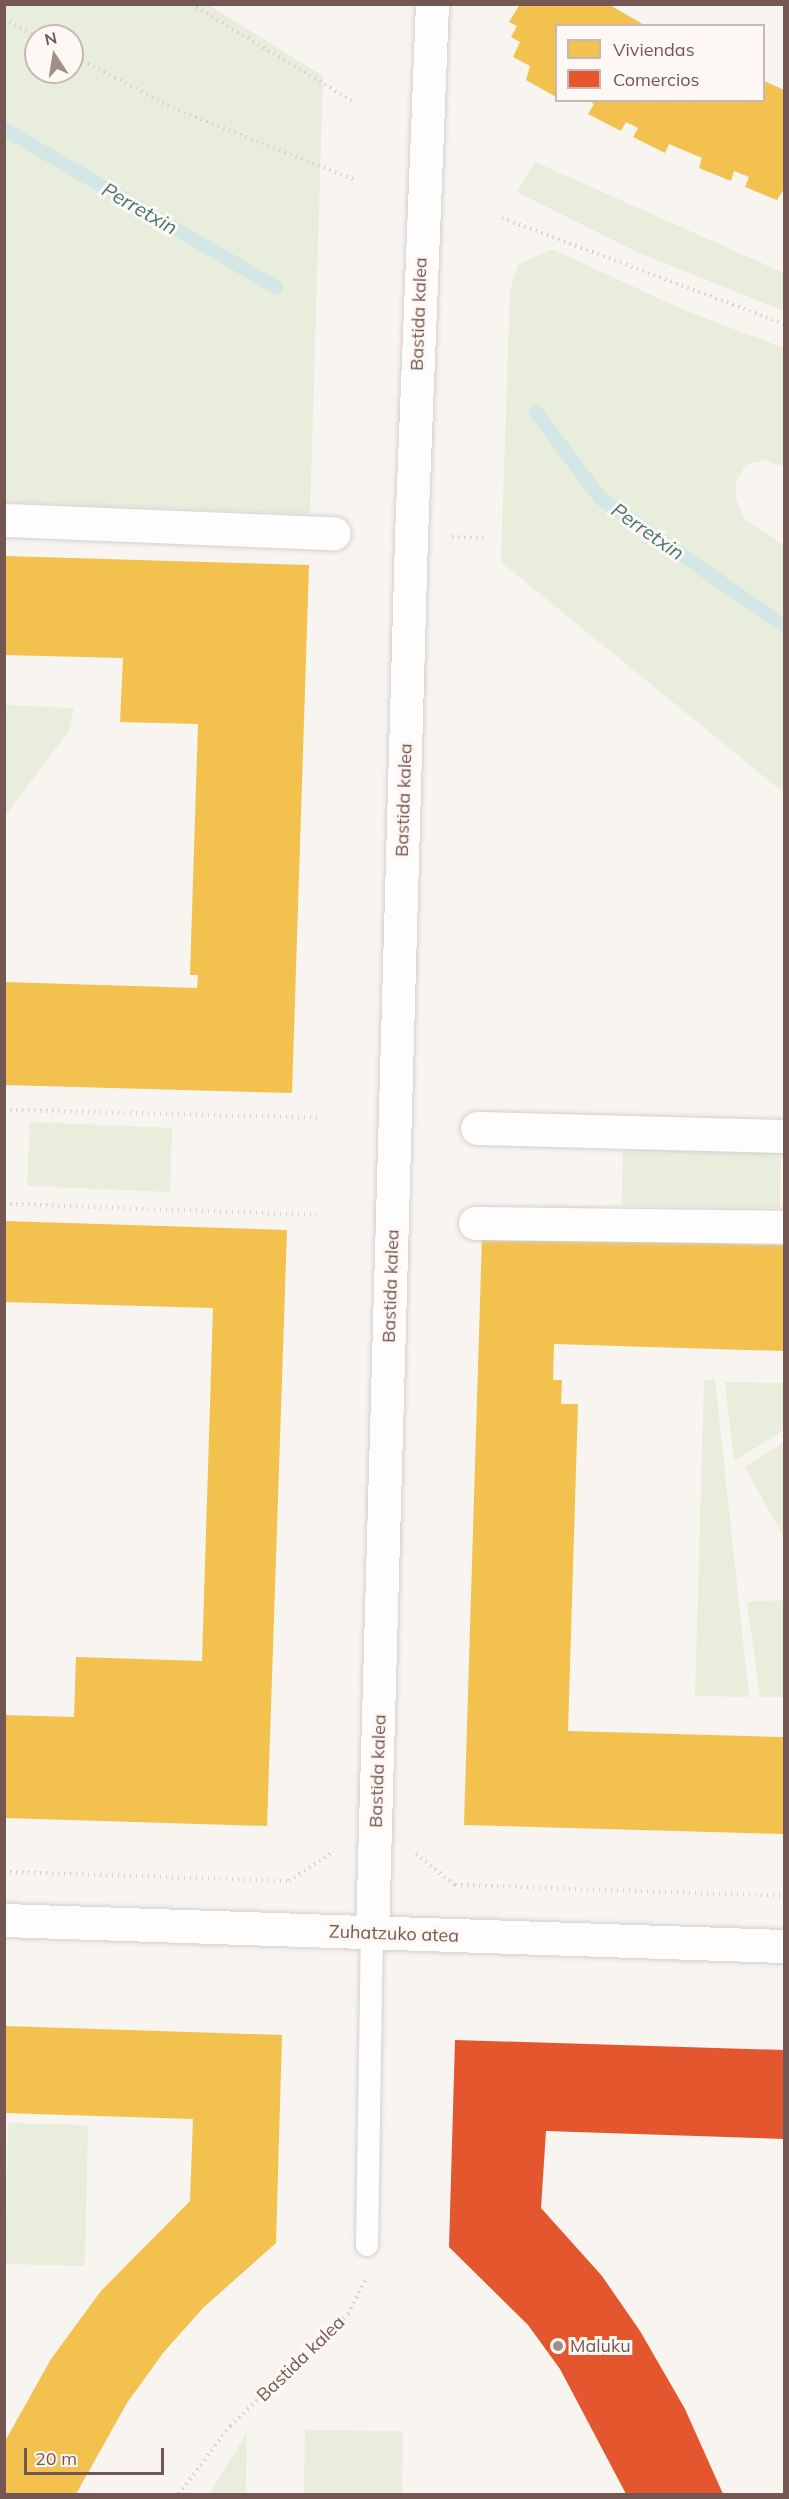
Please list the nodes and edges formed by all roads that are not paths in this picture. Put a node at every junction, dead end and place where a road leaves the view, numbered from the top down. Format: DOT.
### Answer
graph roads {
  1 [pos="432,4"];
  2 [pos="4,520"];
  3 [pos="334,533"];
  4 [pos="477,1128"];
  5 [pos="784,1136"];
  6 [pos="475,1223"];
  7 [pos="784,1227"];
  8 [pos="4,1920"];
  9 [pos="372,1933"];
  10 [pos="784,1947"];
  11 [pos="367,2245"];
  1 -- 9 [label="street, Bastida kalea"];
  2 -- 3 [label="street"];
  4 -- 5 [label="street"];
  6 -- 7 [label="street"];
  8 -- 9 [label="street, Zuhatzuko atea"];
  9 -- 10 [label="street, Zuhatzuko atea"];
  9 -- 11 [label="lane, Bastida kalea"];
}
